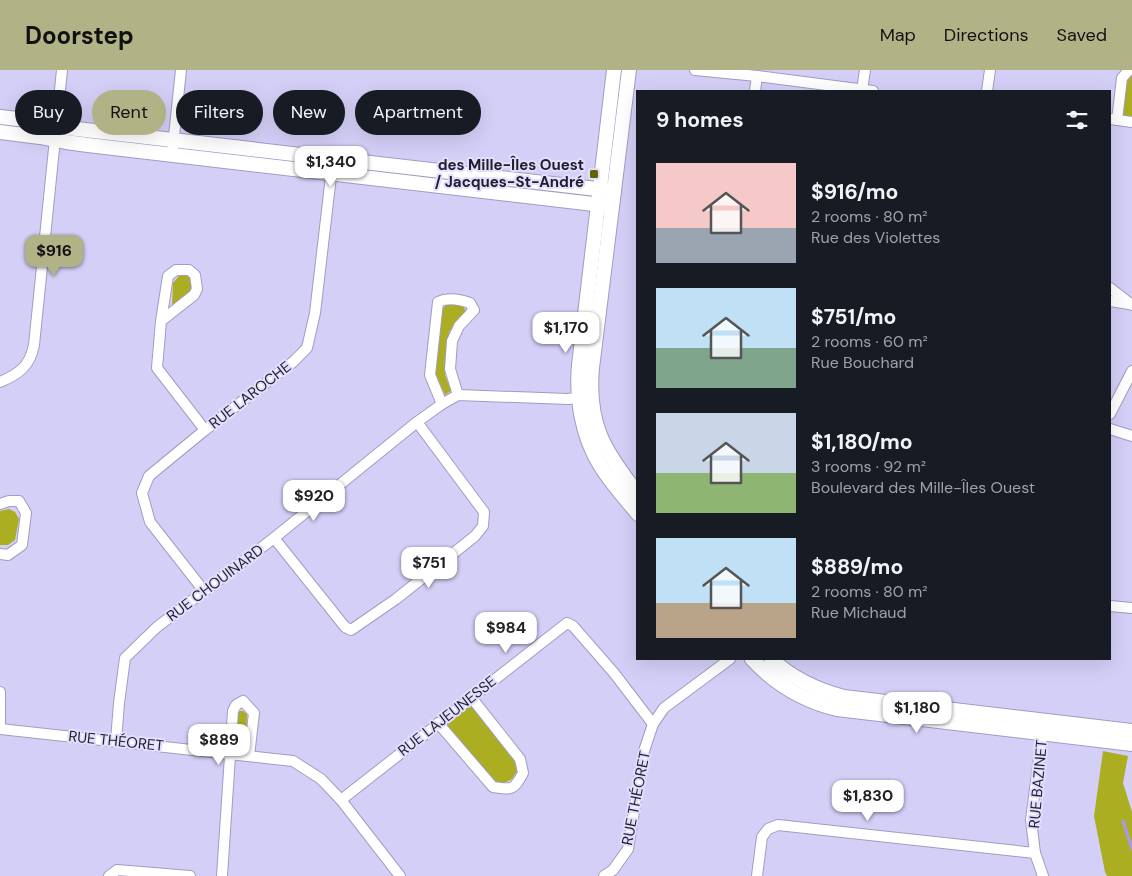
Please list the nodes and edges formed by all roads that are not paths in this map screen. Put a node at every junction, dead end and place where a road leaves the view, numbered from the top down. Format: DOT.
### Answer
graph roads {
  1 [pos="62,70"];
  2 [pos="181,70"];
  3 [pos="614,70"];
  4 [pos="629,70"];
  5 [pos="695,70"];
  6 [pos="865,70"];
  7 [pos="990,70"];
  8 [pos="1129,70"];
  9 [pos="757,76"];
  10 [pos="60,90"];
  11 [pos="755,90"];
  12 [pos="861,90"];
  13 [pos="868,90"];
  14 [pos="987,90"];
  15 [pos="0,117"];
  16 [pos="15,119"];
  17 [pos="1113,119"];
  18 [pos="1132,122"];
  19 [pos="82,129"];
  20 [pos="0,132"];
  21 [pos="55,135"];
  22 [pos="55,140"];
  23 [pos="174,141"];
  24 [pos="172,155"];
  25 [pos="333,159"];
  26 [pos="331,174"];
  27 [pos="607,191"];
  28 [pos="605,205"];
  29 [pos="1111,289"];
  30 [pos="1111,300"];
  31 [pos="161,321"];
  32 [pos="1132,371"];
  33 [pos="0,382"];
  34 [pos="458,395"];
  35 [pos="585,397"];
  36 [pos="442,404"];
  37 [pos="1111,412"];
  38 [pos="417,422"];
  39 [pos="1111,429"];
  40 [pos="205,430"];
  41 [pos="1132,436"];
  42 [pos="636,491"];
  43 [pos="0,504"];
  44 [pos="636,512"];
  45 [pos="274,538"];
  46 [pos="0,554"];
  47 [pos="204,591"];
  48 [pos="1111,606"];
  49 [pos="1132,608"];
  50 [pos="729,660"];
  51 [pos="753,660"];
  52 [pos="773,660"];
  53 [pos="0,692"];
  54 [pos="471,697"];
  55 [pos="438,723"];
  56 [pos="653,724"];
  57 [pos="1043,728"];
  58 [pos="0,729"];
  59 [pos="1132,731"];
  60 [pos="116,741"];
  61 [pos="1132,744"];
  62 [pos="231,754"];
  63 [pos="249,756"];
  64 [pos="340,800"];
  65 [pos="1035,853"];
  66 [pos="109,876"];
  67 [pos="190,876"];
  68 [pos="222,876"];
  69 [pos="400,876"];
  70 [pos="604,876"];
  71 [pos="757,876"];
  72 [pos="1043,876"];
  1 -- 10 [label="street"];
  2 -- 23 [label="street"];
  3 -- 27 [label="street"];
  4 -- 27 [label="street"];
  5 -- 9 [label="street"];
  6 -- 13 [label="street"];
  7 -- 14 [label="street"];
  8 -- 17 [label="street"];
  9 -- 11 [label="street"];
  9 -- 12 [label="street"];
  15 -- 16 [label="street"];
  17 -- 18 [label="street"];
  19 -- 23 [label="street"];
  20 -- 22 [label="street"];
  21 -- 22 [label="street"];
  22 -- 24 [label="street"];
  22 -- 33 [label="street"];
  23 -- 24 [label="street"];
  23 -- 25 [label="street"];
  24 -- 26 [label="street"];
  25 -- 26 [label="street, RUE LAROCHE"];
  25 -- 27 [label="street"];
  26 -- 28 [label="street"];
  26 -- 40 [label="street, RUE LAROCHE"];
  27 -- 28 [label="street"];
  28 -- 35 [label="street"];
  29 -- 30 [label="street"];
  31 -- 31 [label="street"];
  31 -- 40 [label="street"];
  32 -- 37 [label="street"];
  34 -- 35 [label="street"];
  34 -- 36 [label="street, RUE CHOUINARD"];
  34 -- 36 [label="street"];
  35 -- 42 [label="street"];
  35 -- 44 [label="street"];
  36 -- 38 [label="street, RUE CHOUINARD"];
  38 -- 45 [label="street, RUE CHOUINARD"];
  38 -- 45 [label="street"];
  39 -- 41 [label="street"];
  40 -- 47 [label="street, RUE LAROCHE"];
  43 -- 46 [label="street"];
  45 -- 47 [label="street, RUE CHOUINARD"];
  47 -- 60 [label="street, RUE CHOUINARD"];
  48 -- 49 [label="street"];
  50 -- 56 [label="street, RUE THÉORET"];
  51 -- 57 [label="street"];
  52 -- 57 [label="street"];
  53 -- 58 [label="street, RUE THÉORET"];
  54 -- 55 [label="street, RUE LAJEUNESSE"];
  54 -- 55 [label="street"];
  54 -- 56 [label="street, RUE LAJEUNESSE"];
  55 -- 64 [label="street, RUE LAJEUNESSE"];
  56 -- 70 [label="street, RUE THÉORET"];
  57 -- 59 [label="street"];
  57 -- 61 [label="street"];
  57 -- 65 [label="street, RUE BAZINET"];
  58 -- 60 [label="street, RUE THÉORET"];
  60 -- 62 [label="street, RUE THÉORET"];
  62 -- 63 [label="street, RUE THÉORET"];
  62 -- 63 [label="street"];
  62 -- 68 [label="street"];
  63 -- 64 [label="street, RUE THÉORET"];
  64 -- 69 [label="street, RUE THÉORET"];
  65 -- 71 [label="street"];
  65 -- 72 [label="street, RUE BAZINET"];
  66 -- 67 [label="street"];
}
